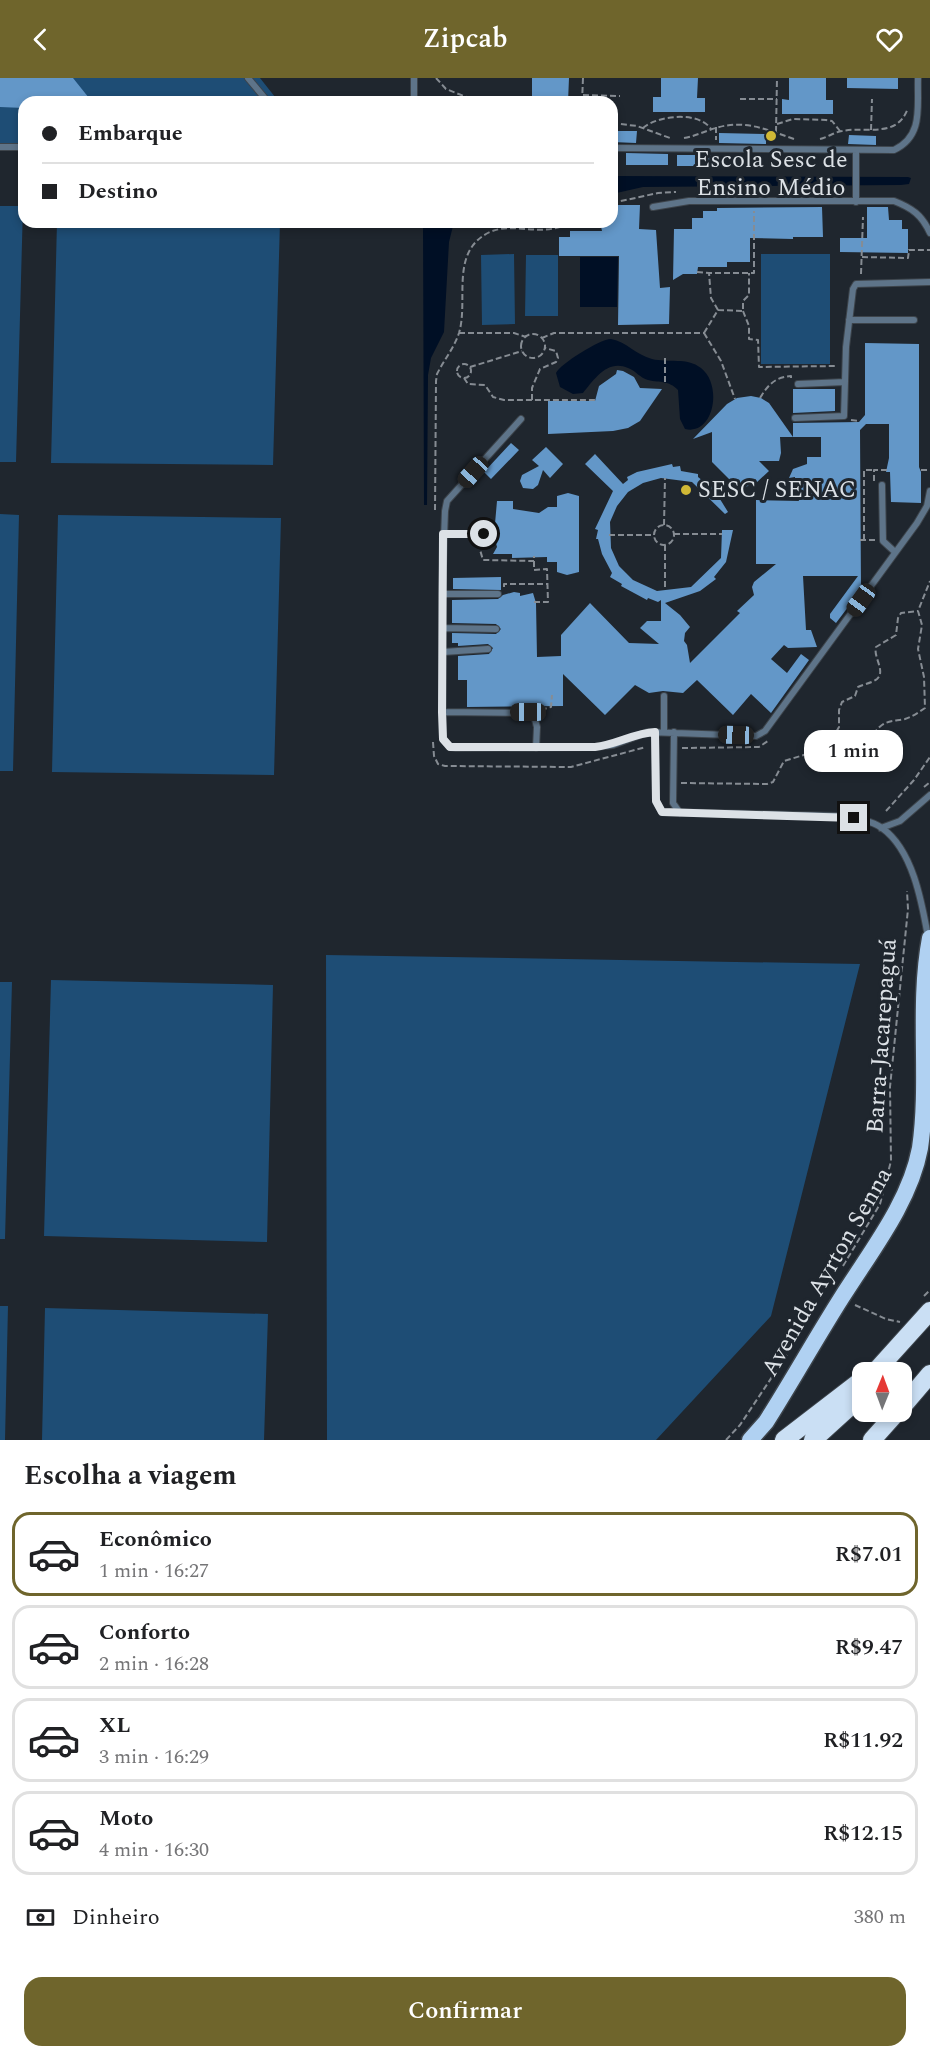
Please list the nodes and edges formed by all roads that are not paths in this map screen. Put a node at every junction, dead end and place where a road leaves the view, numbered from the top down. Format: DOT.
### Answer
graph roads {
  1 [pos="248,78"];
  2 [pos="414,78"];
  3 [pos="918,78"];
  4 [pos="263,96"];
  5 [pos="414,96"];
  6 [pos="0,147"];
  7 [pos="18,147"];
  8 [pos="618,148"];
  9 [pos="856,152"];
  10 [pos="856,202"];
  11 [pos="653,207"];
  12 [pos="930,233"];
  13 [pos="930,282"];
  14 [pos="849,320"];
  15 [pos="914,320"];
  16 [pos="845,382"];
  17 [pos="798,384"];
  18 [pos="795,418"];
  19 [pos="521,419"];
  20 [pos="882,485"];
  21 [pos="930,491"];
  22 [pos="443,534"];
  23 [pos="481,534"];
  24 [pos="895,552"];
  25 [pos="442,594"];
  26 [pos="498,594"];
  27 [pos="443,628"];
  28 [pos="496,629"];
  29 [pos="488,649"];
  30 [pos="443,652"];
  31 [pos="664,696"];
  32 [pos="442,712"];
  33 [pos="655,732"];
  34 [pos="664,732"];
  35 [pos="674,732"];
  36 [pos="536,748"];
  37 [pos="930,795"];
  38 [pos="680,813"];
  39 [pos="882,828"];
  40 [pos="929,941"];
  41 [pos="926,1305"];
  42 [pos="883,1362"];
  43 [pos="930,1374"];
  44 [pos="852,1388"];
  45 [pos="912,1395"];
  46 [pos="852,1402"];
  47 [pos="888,1422"];
  48 [pos="750,1440"];
  49 [pos="783,1440"];
  50 [pos="813,1440"];
  51 [pos="872,1440"];
  1 -- 4 [label="lane"];
  2 -- 5 [label="lane"];
  3 -- 9 [label="lane"];
  6 -- 7 [label="lane"];
  8 -- 9 [label="lane"];
  9 -- 10 [label="lane"];
  10 -- 11 [label="lane"];
  10 -- 12 [label="lane"];
  13 -- 14 [label="lane"];
  14 -- 15 [label="lane"];
  14 -- 16 [label="lane"];
  16 -- 17 [label="lane"];
  16 -- 18 [label="lane"];
  19 -- 22 [label="lane"];
  20 -- 24 [label="lane"];
  21 -- 24 [label="lane"];
  22 -- 23 [label="lane"];
  22 -- 25 [label="lane"];
  24 -- 35 [label="lane"];
  25 -- 26 [label="lane"];
  25 -- 27 [label="lane"];
  27 -- 28 [label="lane"];
  27 -- 30 [label="lane"];
  29 -- 30 [label="lane"];
  30 -- 32 [label="lane"];
  31 -- 34 [label="lane"];
  32 -- 36 [label="lane"];
  32 -- 36 [label="lane"];
  33 -- 34 [label="lane"];
  33 -- 36 [label="lane"];
  33 -- 38 [label="lane"];
  34 -- 35 [label="lane"];
  35 -- 38 [label="lane"];
  37 -- 39 [label="lane"];
  38 -- 39 [label="lane"];
  39 -- 40 [label="lane"];
  40 -- 48 [label="highway, Avenida Ayrton Senna"];
  41 -- 42 [label="highway"];
  43 -- 45 [label="highway"];
  44 -- 49 [label="highway"];
  46 -- 50 [label="highway"];
  47 -- 51 [label="highway"];
}
